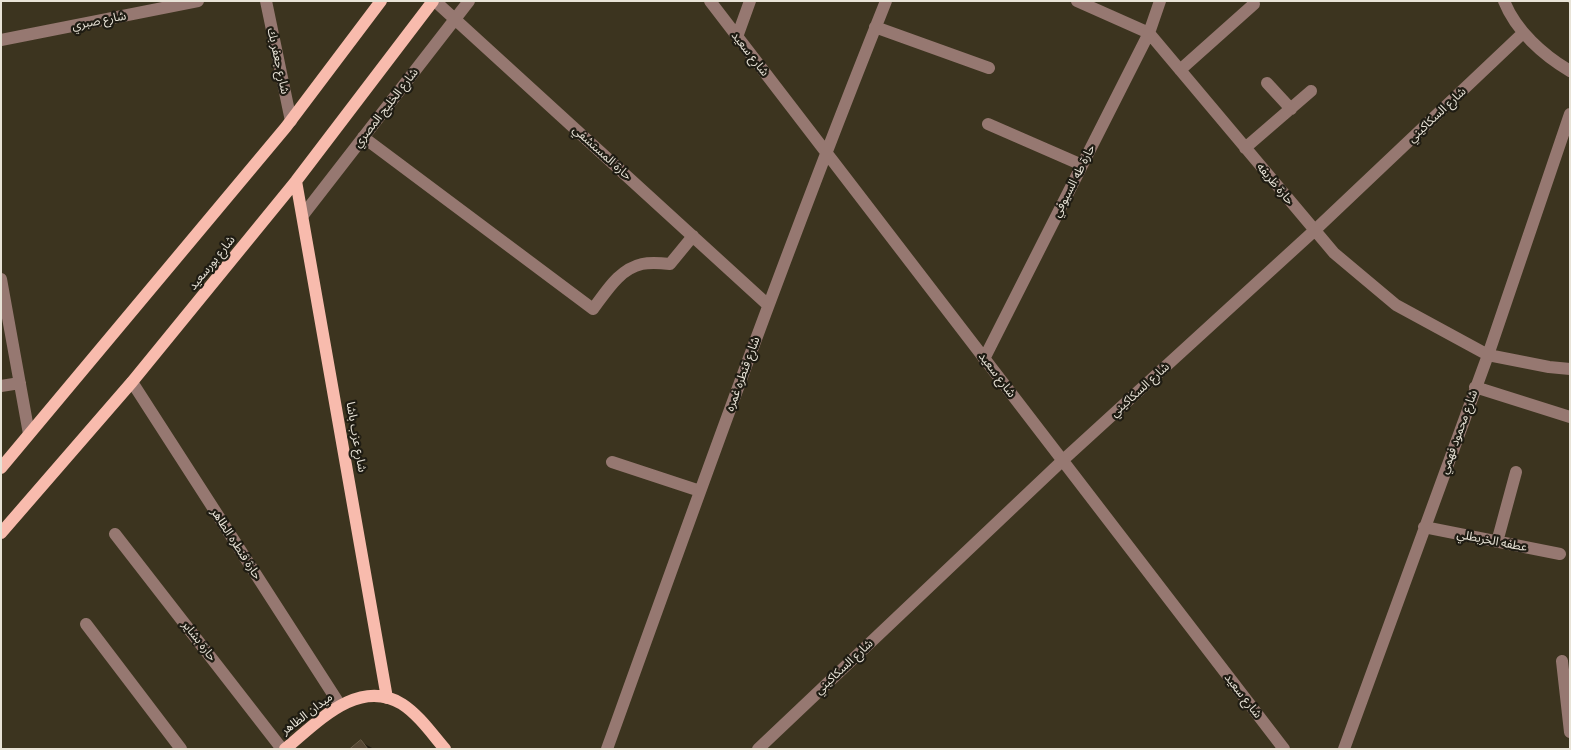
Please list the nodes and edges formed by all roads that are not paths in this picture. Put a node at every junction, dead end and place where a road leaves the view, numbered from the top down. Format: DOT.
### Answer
graph roads {
  1 [pos="198,1"];
  2 [pos="266,1"];
  3 [pos="381,1"];
  4 [pos="434,1"];
  5 [pos="469,1"];
  6 [pos="710,1"];
  7 [pos="750,1"];
  8 [pos="886,1"];
  9 [pos="1076,1"];
  10 [pos="1160,1"];
  11 [pos="1504,1"];
  12 [pos="1254,4"];
  13 [pos="455,19"];
  14 [pos="876,27"];
  15 [pos="1149,33"];
  16 [pos="1523,33"];
  17 [pos="737,36"];
  18 [pos="1,40"];
  19 [pos="989,68"];
  20 [pos="1180,70"];
  21 [pos="1570,72"];
  22 [pos="1267,83"];
  23 [pos="1311,91"];
  24 [pos="1290,108"];
  25 [pos="1570,114"];
  26 [pos="291,121"];
  27 [pos="988,124"];
  28 [pos="364,137"];
  29 [pos="1245,148"];
  30 [pos="826,152"];
  31 [pos="1082,165"];
  32 [pos="296,182"];
  33 [pos="303,215"];
  34 [pos="1315,230"];
  35 [pos="693,236"];
  36 [pos="1,279"];
  37 [pos="768,305"];
  38 [pos="1488,355"];
  39 [pos="984,358"];
  40 [pos="1570,369"];
  41 [pos="132,382"];
  42 [pos="20,383"];
  43 [pos="1,386"];
  44 [pos="1475,387"];
  45 [pos="1570,417"];
  46 [pos="29,434"];
  47 [pos="1062,460"];
  48 [pos="612,462"];
  49 [pos="1,468"];
  50 [pos="1516,472"];
  51 [pos="700,491"];
  52 [pos="1424,527"];
  53 [pos="1,533"];
  54 [pos="115,534"];
  55 [pos="1497,542"];
  56 [pos="1560,554"];
  57 [pos="86,624"];
  58 [pos="1562,661"];
  59 [pos="387,698"];
  60 [pos="340,705"];
  61 [pos="1570,732"];
  62 [pos="181,749"];
  63 [pos="284,749"];
  64 [pos="445,749"];
  65 [pos="607,749"];
  66 [pos="758,749"];
  67 [pos="1284,749"];
  68 [pos="1344,749"];
  1 -- 18 [label="street, شارع صبري"];
  2 -- 26 [label="street, شارع جعفر بك"];
  3 -- 26 [label="main road"];
  4 -- 13 [label="street, حارة المستشفي"];
  4 -- 32 [label="main road, شارع بورسعيد"];
  5 -- 13 [label="street, شارع الخليج المصري"];
  6 -- 17 [label="street, شارع سعيد"];
  7 -- 17 [label="street"];
  8 -- 14 [label="street, شارع قنطره غمره"];
  9 -- 15 [label="street, حارة ظريفه"];
  10 -- 15 [label="street, حارة طه السيوفي"];
  11 -- 16 [label="street"];
  12 -- 20 [label="street"];
  13 -- 28 [label="street, شارع الخليج المصري"];
  13 -- 35 [label="street, حارة المستشفي"];
  14 -- 19 [label="street"];
  14 -- 30 [label="street, شارع قنطره غمره"];
  15 -- 20 [label="street, حارة ظريفه"];
  15 -- 31 [label="street, حارة طه السيوفي"];
  16 -- 21 [label="street"];
  16 -- 34 [label="street, شارع السكاكيني"];
  17 -- 30 [label="street, شارع سعيد"];
  20 -- 29 [label="street, حارة ظريفه"];
  22 -- 24 [label="street"];
  23 -- 24 [label="street"];
  24 -- 29 [label="street"];
  25 -- 38 [label="street, شارع محمود فهمي"];
  26 -- 46 [label="main road"];
  27 -- 31 [label="street"];
  28 -- 33 [label="street, شارع الخليج المصري"];
  28 -- 35 [label="street"];
  29 -- 34 [label="street, حارة ظريفه"];
  30 -- 37 [label="street, شارع قنطره غمره"];
  30 -- 39 [label="street, شارع سعيد"];
  31 -- 39 [label="street, حارة طه السيوفي"];
  32 -- 33 [label="main road, شارع عزب باشا"];
  32 -- 41 [label="main road, شارع بورسعيد"];
  33 -- 59 [label="main road, شارع عزب باشا"];
  34 -- 38 [label="street, حارة ظريفه"];
  34 -- 47 [label="street, شارع السكاكيني"];
  35 -- 37 [label="street, حارة المستشفي"];
  36 -- 42 [label="street"];
  37 -- 51 [label="street, شارع قنطره غمره"];
  38 -- 40 [label="street, حارة ظريفه"];
  38 -- 44 [label="street, شارع محمود فهمي"];
  39 -- 47 [label="street, شارع سعيد"];
  41 -- 53 [label="main road, شارع بورسعيد"];
  41 -- 60 [label="street, حارة قنطره الطاهر"];
  42 -- 43 [label="street"];
  42 -- 46 [label="street"];
  44 -- 45 [label="street"];
  44 -- 52 [label="street, شارع محمود فهمي"];
  46 -- 49 [label="main road"];
  47 -- 66 [label="street, شارع السكاكيني"];
  47 -- 67 [label="street, شارع سعيد"];
  48 -- 51 [label="street"];
  50 -- 55 [label="street"];
  51 -- 65 [label="street, شارع قنطره غمره"];
  52 -- 55 [label="street, عطفه الخربطلي"];
  52 -- 68 [label="street, شارع محمود فهمي"];
  54 -- 63 [label="street, حارة بشاير"];
  55 -- 56 [label="street, عطفه الخربطلي"];
  57 -- 62 [label="street"];
  58 -- 61 [label="street"];
  59 -- 60 [label="main road, ميدان الظاهر"];
  59 -- 64 [label="main road, ميدان الظاهر"];
  60 -- 63 [label="main road, ميدان الظاهر"];
}
